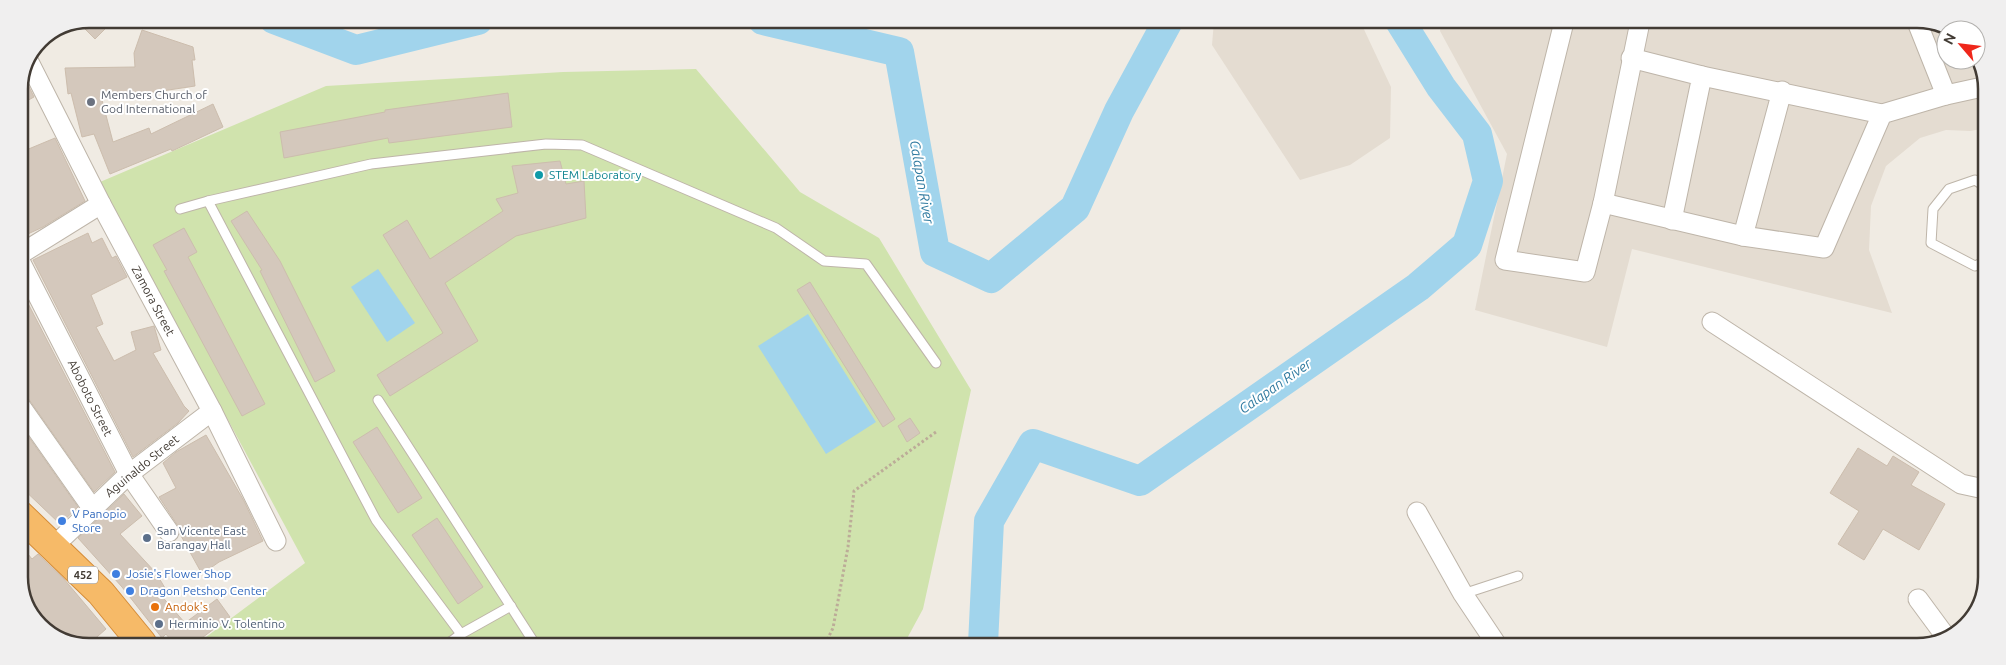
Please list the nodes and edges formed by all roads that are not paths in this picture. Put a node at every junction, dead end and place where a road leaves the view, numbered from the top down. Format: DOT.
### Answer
graph roads {
  1 [pos="1563,28"];
  2 [pos="1638,28"];
  3 [pos="1919,28"];
  4 [pos="1631,58"];
  5 [pos="32,67"];
  6 [pos="1702,76"];
  7 [pos="1978,88"];
  8 [pos="1782,91"];
  9 [pos="1946,95"];
  10 [pos="1882,114"];
  11 [pos="1978,182"];
  12 [pos="208,201"];
  13 [pos="1603,203"];
  14 [pos="101,204"];
  15 [pos="180,209"];
  16 [pos="1672,220"];
  17 [pos="1743,236"];
  18 [pos="28,251"];
  19 [pos="1978,265"];
  20 [pos="28,275"];
  21 [pos="1712,322"];
  22 [pos="936,363"];
  23 [pos="378,400"];
  24 [pos="212,411"];
  25 [pos="28,417"];
  26 [pos="129,474"];
  27 [pos="1978,488"];
  28 [pos="92,508"];
  29 [pos="1417,512"];
  30 [pos="28,522"];
  31 [pos="169,532"];
  32 [pos="276,541"];
  33 [pos="54,546"];
  34 [pos="1518,576"];
  35 [pos="1463,594"];
  36 [pos="1918,599"];
  37 [pos="510,606"];
  38 [pos="1942,632"];
  39 [pos="462,634"];
  40 [pos="138,638"];
  41 [pos="456,638"];
  42 [pos="531,638"];
  43 [pos="1492,638"];
  1 -- 13 [label="street"];
  2 -- 4 [label="street"];
  3 -- 9 [label="street"];
  4 -- 6 [label="street"];
  4 -- 13 [label="street"];
  5 -- 14 [label="street, Zamora Street"];
  6 -- 8 [label="street"];
  6 -- 16 [label="street"];
  7 -- 9 [label="street"];
  8 -- 10 [label="street"];
  8 -- 17 [label="street"];
  9 -- 10 [label="street"];
  10 -- 17 [label="street"];
  11 -- 19 [label="lane"];
  12 -- 15 [label="lane"];
  12 -- 22 [label="lane"];
  12 -- 39 [label="lane"];
  13 -- 16 [label="street"];
  14 -- 18 [label="street"];
  14 -- 24 [label="street, Zamora Street"];
  16 -- 17 [label="street"];
  20 -- 26 [label="street, Aboboto Street"];
  21 -- 27 [label="street"];
  23 -- 37 [label="lane"];
  24 -- 26 [label="street, Aguinaldo Street"];
  24 -- 32 [label="street, Zamora Street"];
  25 -- 28 [label="street"];
  26 -- 28 [label="street, Aguinaldo Street"];
  26 -- 31 [label="street, Aboboto Street"];
  28 -- 33 [label="street, Aguinaldo Street"];
  29 -- 35 [label="street"];
  30 -- 33 [label="highway, 452"];
  33 -- 40 [label="highway, 452"];
  34 -- 35 [label="lane"];
  35 -- 43 [label="street"];
  36 -- 38 [label="street"];
  37 -- 39 [label="lane"];
  37 -- 42 [label="lane"];
  39 -- 41 [label="lane"];
}
